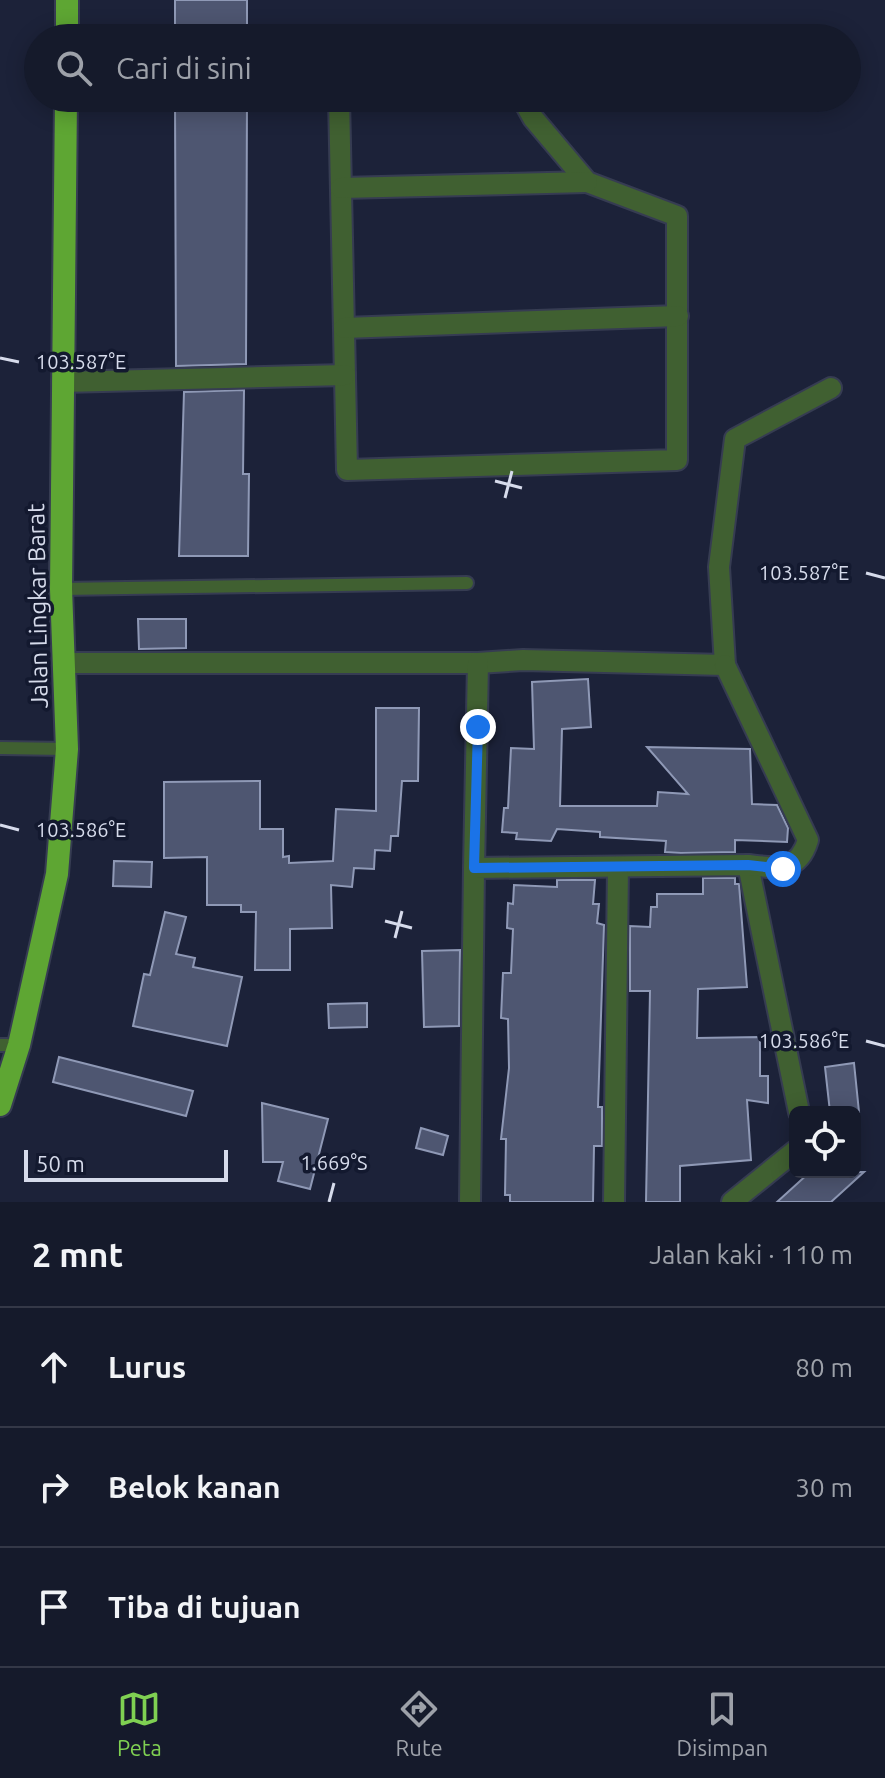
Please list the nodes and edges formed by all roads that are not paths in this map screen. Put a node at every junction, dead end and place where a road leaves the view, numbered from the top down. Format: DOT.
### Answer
graph roads {
  1 [pos="67,0"];
  2 [pos="67,24"];
  3 [pos="66,112"];
  4 [pos="339,112"];
  5 [pos="530,112"];
  6 [pos="587,182"];
  7 [pos="341,188"];
  8 [pos="678,316"];
  9 [pos="344,328"];
  10 [pos="345,375"];
  11 [pos="62,382"];
  12 [pos="831,388"];
  13 [pos="467,583"];
  14 [pos="61,589"];
  15 [pos="65,663"];
  16 [pos="478,663"];
  17 [pos="725,665"];
  18 [pos="0,748"];
  19 [pos="67,749"];
  20 [pos="748,865"];
  21 [pos="618,867"];
  22 [pos="474,868"];
  23 [pos="9,1045"];
  24 [pos="0,1105"];
  25 [pos="798,1106"];
  26 [pos="789,1156"];
  27 [pos="470,1202"];
  28 [pos="614,1202"];
  29 [pos="732,1202"];
  1 -- 2 [label="highway"];
  3 -- 11 [label="highway, Jalan Lingkar Barat"];
  4 -- 7 [label="street"];
  5 -- 6 [label="street"];
  6 -- 7 [label="street"];
  6 -- 8 [label="street"];
  7 -- 9 [label="street"];
  8 -- 9 [label="street"];
  8 -- 10 [label="street"];
  9 -- 10 [label="street"];
  10 -- 11 [label="street"];
  11 -- 14 [label="highway, Jalan Lingkar Barat"];
  12 -- 17 [label="street"];
  13 -- 14 [label="lane"];
  14 -- 15 [label="highway, Jalan Lingkar Barat"];
  15 -- 16 [label="street"];
  15 -- 19 [label="highway, Jalan Lingkar Barat"];
  16 -- 17 [label="street"];
  16 -- 22 [label="street"];
  17 -- 20 [label="street"];
  18 -- 19 [label="lane"];
  19 -- 23 [label="highway, Jalan Lingkar Barat"];
  20 -- 21 [label="street"];
  20 -- 25 [label="street"];
  21 -- 22 [label="street"];
  21 -- 28 [label="street"];
  22 -- 27 [label="street"];
  23 -- 24 [label="highway, Jalan Lingkar Barat"];
  26 -- 29 [label="street"];
}
